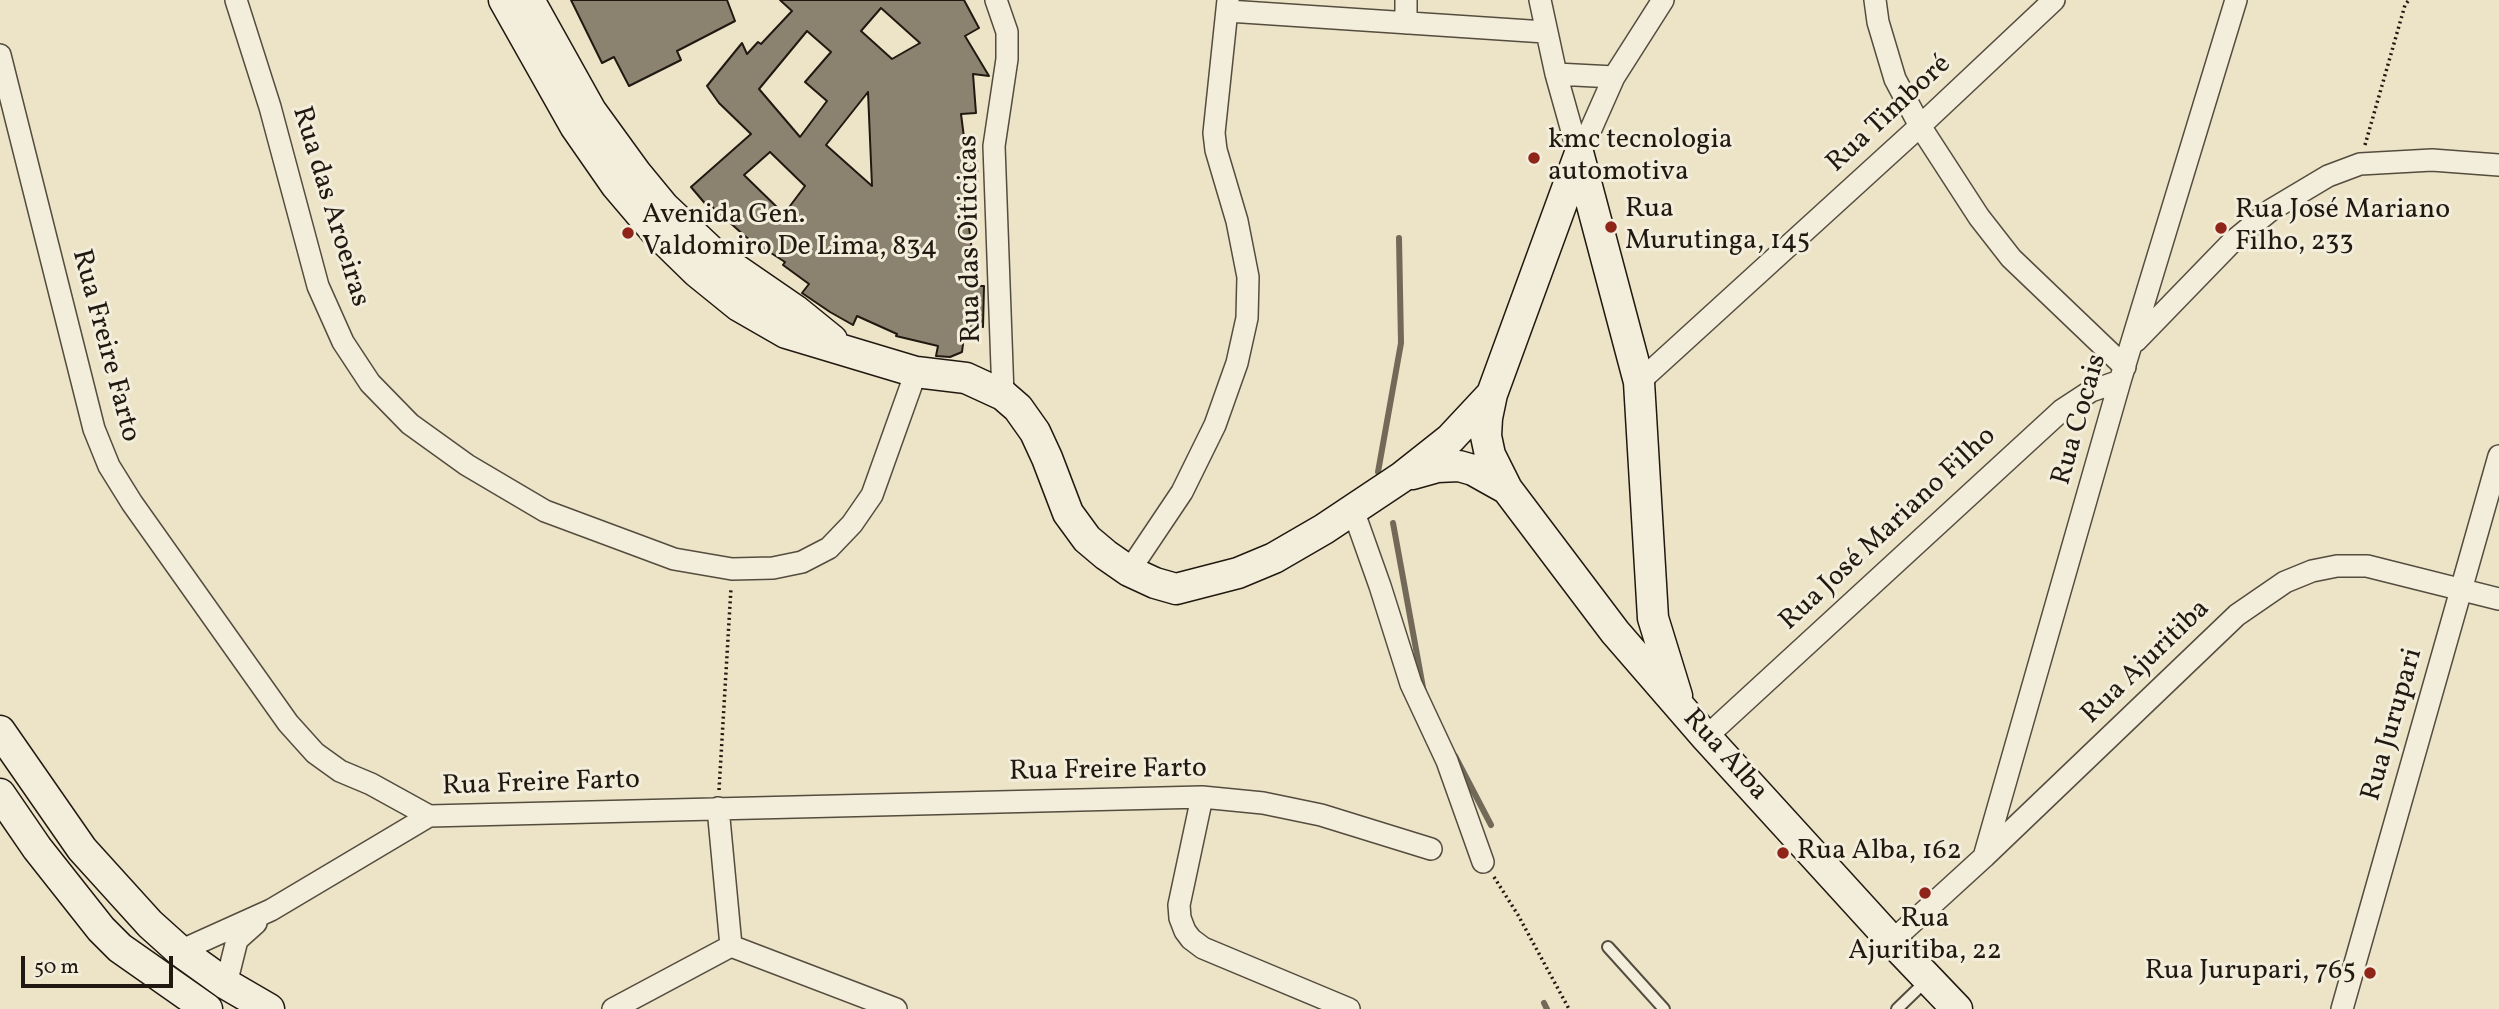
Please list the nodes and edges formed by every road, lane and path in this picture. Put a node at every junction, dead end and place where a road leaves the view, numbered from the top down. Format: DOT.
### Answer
graph roads {
  1 [pos="236,0"];
  2 [pos="505,0"];
  3 [pos="529,0"];
  4 [pos="996,0"];
  5 [pos="1406,0"];
  6 [pos="1540,0"];
  7 [pos="1663,0"];
  8 [pos="1875,0"];
  9 [pos="2054,0"];
  10 [pos="2236,0"];
  11 [pos="2409,0"];
  12 [pos="1228,6"];
  13 [pos="1406,23"];
  14 [pos="1545,32"];
  15 [pos="0,55"];
  16 [pos="1556,74"];
  17 [pos="1614,77"];
  18 [pos="1920,126"];
  19 [pos="1579,156"];
  20 [pos="2360,164"];
  21 [pos="2499,166"];
  22 [pos="1593,203"];
  23 [pos="1559,213"];
  24 [pos="2132,345"];
  25 [pos="849,353"];
  26 [pos="916,372"];
  27 [pos="2123,374"];
  28 [pos="1639,383"];
  29 [pos="1492,394"];
  30 [pos="1003,395"];
  31 [pos="2499,456"];
  32 [pos="1402,477"];
  33 [pos="1507,489"];
  34 [pos="1353,510"];
  35 [pos="732,569"];
  36 [pos="1129,571"];
  37 [pos="2463,589"];
  38 [pos="2499,599"];
  39 [pos="1653,618"];
  40 [pos="1615,632"];
  41 [pos="1680,706"];
  42 [pos="0,731"];
  43 [pos="1706,737"];
  44 [pos="2004,788"];
  45 [pos="0,794"];
  46 [pos="1202,797"];
  47 [pos="2046,799"];
  48 [pos="718,808"];
  49 [pos="429,816"];
  50 [pos="1431,849"];
  51 [pos="1984,857"];
  52 [pos="1483,862"];
  53 [pos="271,910"];
  54 [pos="1892,941"];
  55 [pos="731,946"];
  56 [pos="1608,947"];
  57 [pos="180,951"];
  58 [pos="1928,979"];
  59 [pos="221,997"];
  60 [pos="207,1009"];
  61 [pos="269,1009"];
  62 [pos="613,1009"];
  63 [pos="896,1009"];
  64 [pos="1349,1009"];
  65 [pos="1569,1009"];
  66 [pos="1664,1009"];
  67 [pos="1897,1009"];
  68 [pos="1957,1009"];
  69 [pos="2342,1009"];
  1 -- 35 [label="street, Rua das Aroeiras"];
  2 -- 25 [label="street"];
  3 -- 25 [label="street"];
  4 -- 30 [label="street, Rua das Oiticicas"];
  5 -- 13 [label="street"];
  6 -- 14 [label="street"];
  7 -- 17 [label="street"];
  8 -- 18 [label="street"];
  9 -- 18 [label="street, Rua Timboré"];
  10 -- 24 [label="street, Rua Cocais"];
  11 -- 20 [label="path"];
  12 -- 13 [label="street"];
  12 -- 36 [label="street"];
  13 -- 14 [label="street"];
  14 -- 16 [label="street"];
  15 -- 49 [label="street, Rua Freire Farto"];
  16 -- 17 [label="street"];
  16 -- 19 [label="street"];
  17 -- 19 [label="street"];
  18 -- 27 [label="street"];
  18 -- 28 [label="street, Rua Timboré"];
  19 -- 22 [label="street"];
  19 -- 23 [label="street"];
  20 -- 21 [label="street"];
  20 -- 24 [label="street"];
  22 -- 23 [label="street"];
  22 -- 28 [label="street"];
  23 -- 29 [label="street"];
  24 -- 27 [label="street, Rua Cocais"];
  25 -- 26 [label="street"];
  26 -- 30 [label="street"];
  26 -- 35 [label="street, Rua das Aroeiras"];
  27 -- 43 [label="street, Rua José Mariano Filho"];
  27 -- 44 [label="street, Rua Cocais"];
  28 -- 39 [label="street"];
  29 -- 32 [label="street"];
  29 -- 33 [label="street"];
  30 -- 36 [label="street"];
  31 -- 37 [label="street, Rua Jurupari"];
  32 -- 33 [label="street"];
  32 -- 34 [label="street"];
  33 -- 40 [label="street, Rua Alba"];
  34 -- 36 [label="street"];
  34 -- 52 [label="street"];
  35 -- 48 [label="path"];
  37 -- 38 [label="street, Rua Ajuritiba"];
  37 -- 47 [label="street, Rua Ajuritiba"];
  37 -- 69 [label="street, Rua Jurupari"];
  39 -- 40 [label="street"];
  39 -- 41 [label="street"];
  40 -- 41 [label="street, Rua Alba"];
  41 -- 43 [label="street, Rua Alba"];
  42 -- 57 [label="street"];
  43 -- 54 [label="street, Rua Alba"];
  44 -- 47 [label="street"];
  44 -- 51 [label="street, Rua Cocais"];
  45 -- 60 [label="street"];
  46 -- 48 [label="street, Rua Freire Farto"];
  46 -- 50 [label="street, Rua Freire Farto"];
  46 -- 64 [label="street"];
  47 -- 51 [label="street, Rua Ajuritiba"];
  48 -- 49 [label="street, Rua Freire Farto"];
  48 -- 55 [label="street"];
  49 -- 53 [label="street"];
  51 -- 54 [label="street, Rua Ajuritiba"];
  52 -- 65 [label="path"];
  53 -- 57 [label="street"];
  53 -- 59 [label="street"];
  54 -- 58 [label="street, Rua Alba"];
  55 -- 62 [label="street"];
  55 -- 63 [label="street"];
  56 -- 66 [label="lane"];
  57 -- 59 [label="street"];
  58 -- 67 [label="lane"];
  58 -- 68 [label="street, Rua Alba"];
  59 -- 61 [label="street"];
}
